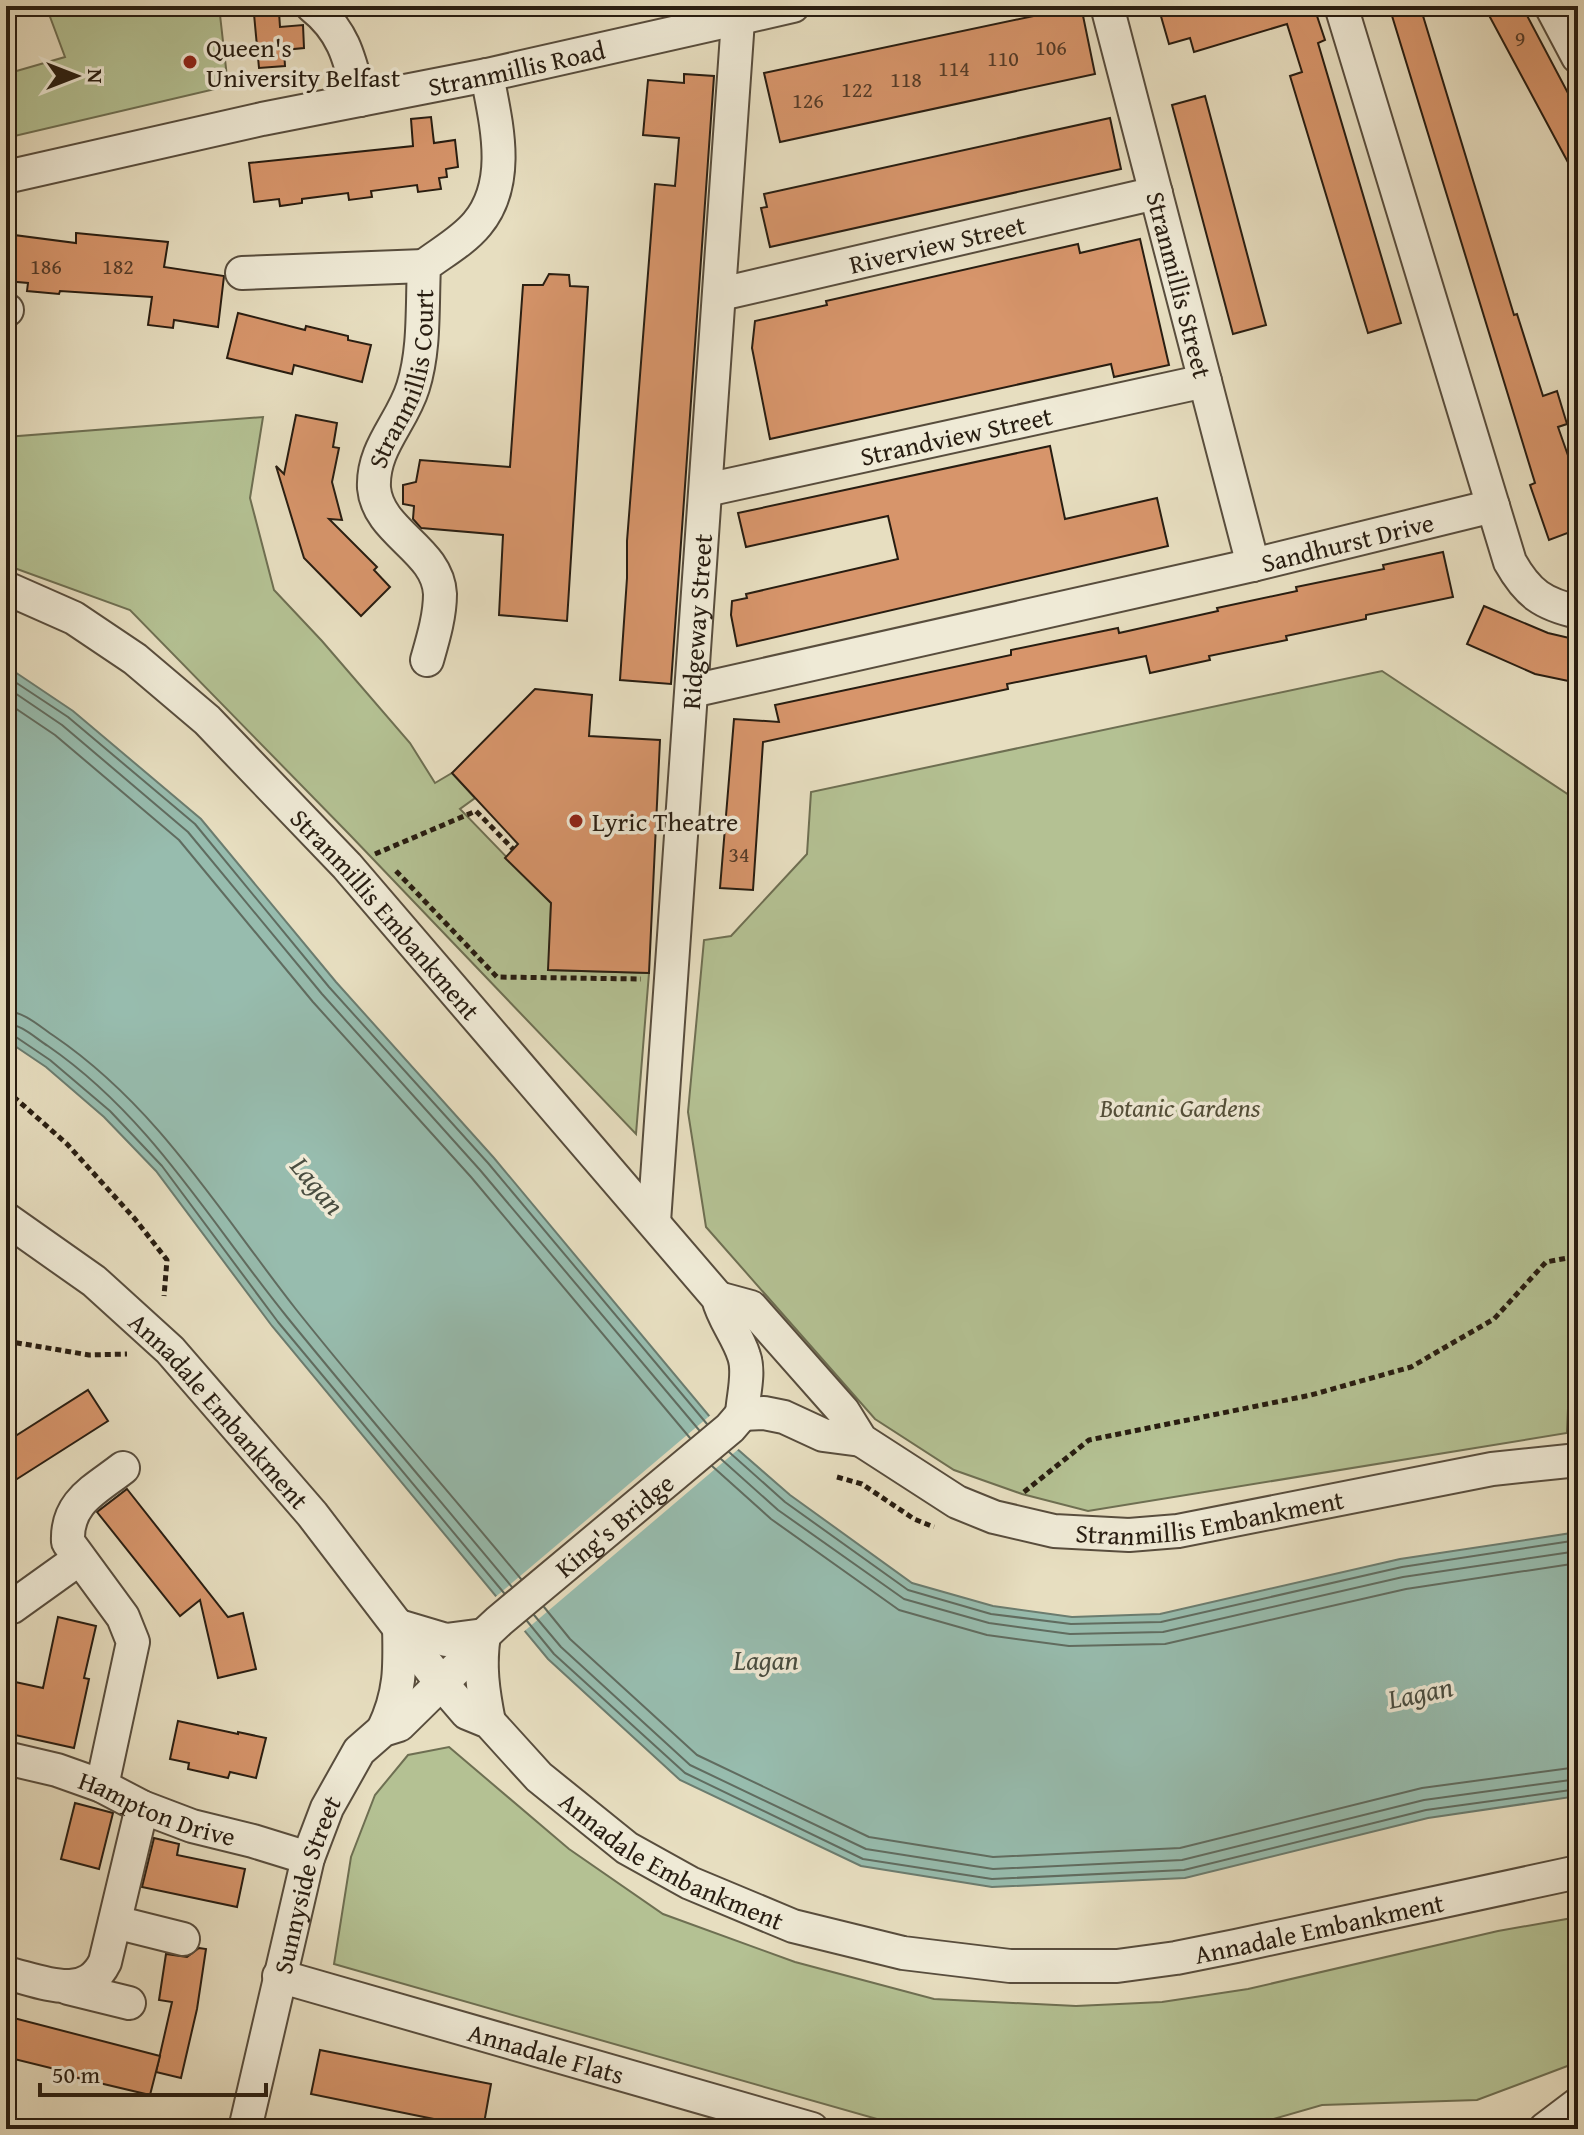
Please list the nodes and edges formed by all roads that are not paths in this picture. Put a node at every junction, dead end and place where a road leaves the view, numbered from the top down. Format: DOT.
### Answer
graph roads {
  1 [pos="312,6"];
  2 [pos="793,6"];
  3 [pos="1107,6"];
  4 [pos="1341,6"];
  5 [pos="1551,6"];
  6 [pos="735,13"];
  7 [pos="1578,57"];
  8 [pos="487,75"];
  9 [pos="360,100"];
  10 [pos="6,177"];
  11 [pos="1156,193"];
  12 [pos="424,266"];
  13 [pos="242,273"];
  14 [pos="721,294"];
  15 [pos="1205,381"];
  16 [pos="706,490"];
  17 [pos="1493,506"];
  18 [pos="1253,565"];
  19 [pos="6,588"];
  20 [pos="1578,612"];
  21 [pos="427,660"];
  22 [pos="692,691"];
  23 [pos="6,1219"];
  24 [pos="654,1222"];
  25 [pos="718,1298"];
  26 [pos="736,1421"];
  27 [pos="861,1440"];
  28 [pos="1578,1460"];
  29 [pos="123,1468"];
  30 [pos="79,1559"];
  31 [pos="6,1609"];
  32 [pos="399,1626"];
  33 [pos="491,1628"];
  34 [pos="442,1684"];
  35 [pos="489,1722"];
  36 [pos="383,1730"];
  37 [pos="6,1758"];
  38 [pos="102,1786"];
  39 [pos="142,1807"];
  40 [pos="308,1858"];
  41 [pos="1578,1872"];
  42 [pos="115,1922"];
  43 [pos="183,1939"];
  44 [pos="6,1973"];
  45 [pos="279,1976"];
  46 [pos="68,1988"];
  47 [pos="129,2003"];
  48 [pos="1578,2104"];
  49 [pos="245,2129"];
  50 [pos="812,2129"];
  51 [pos="1545,2129"];
  1 -- 9 [label="street"];
  2 -- 6 [label="street, Stranmillis Road"];
  3 -- 11 [label="street, Stranmillis Street"];
  4 -- 17 [label="street"];
  5 -- 7 [label="street"];
  6 -- 8 [label="street, Stranmillis Road"];
  6 -- 14 [label="street, Ridgeway Street"];
  8 -- 9 [label="street, Stranmillis Road"];
  8 -- 12 [label="street, Stranmillis Court"];
  9 -- 10 [label="street, Stranmillis Road"];
  11 -- 14 [label="street, Riverview Street"];
  11 -- 15 [label="street, Stranmillis Street"];
  12 -- 13 [label="street, Stranmillis Court"];
  12 -- 21 [label="street, Stranmillis Court"];
  14 -- 16 [label="street, Ridgeway Street"];
  15 -- 16 [label="street, Strandview Street"];
  15 -- 18 [label="street, Stranmillis Street"];
  16 -- 22 [label="street, Ridgeway Street"];
  17 -- 18 [label="street, Sandhurst Drive"];
  17 -- 20 [label="street"];
  18 -- 22 [label="street, Sandhurst Drive"];
  19 -- 24 [label="street, Stranmillis Embankment"];
  22 -- 24 [label="street, Ridgeway Street"];
  23 -- 32 [label="street, Annadale Embankment"];
  24 -- 25 [label="street, Stranmillis Embankment"];
  25 -- 26 [label="street, Stranmillis Embankment"];
  25 -- 27 [label="street, Stranmillis Embankment"];
  26 -- 27 [label="street, Stranmillis Embankment"];
  26 -- 33 [label="street, King's Bridge"];
  27 -- 28 [label="street, Stranmillis Embankment"];
  29 -- 30 [label="street"];
  30 -- 31 [label="street"];
  30 -- 38 [label="street"];
  32 -- 33 [label="street"];
  32 -- 34 [label="street, Annadale Embankment"];
  32 -- 36 [label="street"];
  33 -- 34 [label="street, King's Bridge"];
  33 -- 35 [label="street"];
  34 -- 35 [label="street, Annadale Embankment"];
  34 -- 36 [label="street, Sunnyside Street"];
  35 -- 41 [label="street, Annadale Embankment"];
  36 -- 40 [label="street, Sunnyside Street"];
  37 -- 38 [label="street, Hampton Drive"];
  38 -- 39 [label="street, Hampton Drive"];
  39 -- 40 [label="street, Hampton Drive"];
  39 -- 42 [label="street"];
  40 -- 45 [label="street, Sunnyside Street"];
  42 -- 43 [label="street"];
  42 -- 46 [label="street"];
  44 -- 46 [label="street"];
  45 -- 49 [label="street, Sunnyside Street"];
  45 -- 50 [label="street, Annadale Flats"];
  46 -- 47 [label="street"];
  48 -- 51 [label="street"];
}
